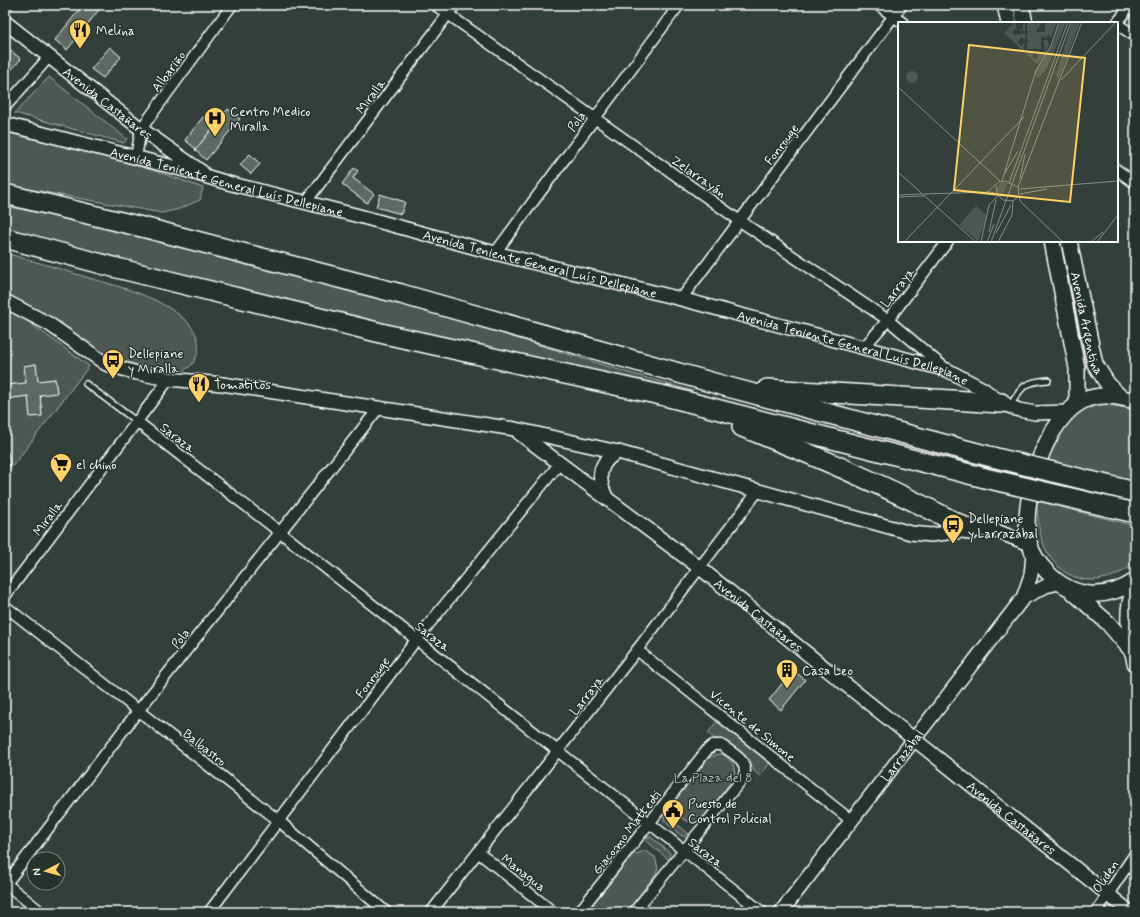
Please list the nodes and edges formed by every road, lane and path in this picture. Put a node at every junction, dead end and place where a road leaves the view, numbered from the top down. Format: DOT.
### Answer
graph roads {
  1 [pos="7,5"];
  2 [pos="232,5"];
  3 [pos="435,5"];
  4 [pos="455,5"];
  5 [pos="679,5"];
  6 [pos="878,5"];
  7 [pos="902,5"];
  8 [pos="1005,5"];
  9 [pos="1021,5"];
  10 [pos="1131,5"];
  11 [pos="5,8"];
  12 [pos="448,14"];
  13 [pos="893,16"];
  14 [pos="5,22"];
  15 [pos="902,22"];
  16 [pos="1009,22"];
  17 [pos="1025,22"];
  18 [pos="1118,23"];
  19 [pos="1118,25"];
  20 [pos="1135,36"];
  21 [pos="49,57"];
  22 [pos="5,107"];
  23 [pos="594,118"];
  24 [pos="5,124"];
  25 [pos="141,129"];
  26 [pos="136,157"];
  27 [pos="1118,171"];
  28 [pos="214,179"];
  29 [pos="1135,183"];
  30 [pos="5,194"];
  31 [pos="305,203"];
  32 [pos="740,221"];
  33 [pos="5,238"];
  34 [pos="947,242"];
  35 [pos="1052,242"];
  36 [pos="1069,242"];
  37 [pos="495,253"];
  38 [pos="681,299"];
  39 [pos="5,301"];
  40 [pos="888,320"];
  41 [pos="864,347"];
  42 [pos="947,370"];
  43 [pos="169,379"];
  44 [pos="1048,380"];
  45 [pos="86,384"];
  46 [pos="728,387"];
  47 [pos="665,396"];
  48 [pos="1120,397"];
  49 [pos="1135,401"];
  50 [pos="1006,405"];
  51 [pos="1072,408"];
  52 [pos="378,409"];
  53 [pos="136,421"];
  54 [pos="515,429"];
  55 [pos="618,452"];
  56 [pos="560,463"];
  57 [pos="758,491"];
  58 [pos="1135,492"];
  59 [pos="606,497"];
  60 [pos="1135,513"];
  61 [pos="970,530"];
  62 [pos="280,532"];
  63 [pos="1031,549"];
  64 [pos="700,568"];
  65 [pos="1135,581"];
  66 [pos="1058,583"];
  67 [pos="1135,587"];
  68 [pos="1073,592"];
  69 [pos="5,596"];
  70 [pos="1023,598"];
  71 [pos="5,606"];
  72 [pos="416,640"];
  73 [pos="637,650"];
  74 [pos="1134,655"];
  75 [pos="138,712"];
  76 [pos="915,739"];
  77 [pos="558,751"];
  78 [pos="279,821"];
  79 [pos="852,821"];
  80 [pos="649,823"];
  81 [pos="684,850"];
  82 [pos="479,853"];
  83 [pos="1135,854"];
  84 [pos="5,884"];
  85 [pos="1108,895"];
  86 [pos="41,912"];
  87 [pos="209,912"];
  88 [pos="386,912"];
  89 [pos="431,912"];
  90 [pos="553,912"];
  91 [pos="579,912"];
  92 [pos="634,912"];
  93 [pos="762,912"];
  94 [pos="781,912"];
  95 [pos="1096,912"];
  96 [pos="1130,912"];
  1 -- 11 [label="street"];
  2 -- 25 [label="street, Albariño"];
  3 -- 12 [label="street, Zelarrayán"];
  4 -- 12 [label="street, Miralla"];
  5 -- 23 [label="street, Pola"];
  6 -- 13 [label="street"];
  7 -- 13 [label="street, Fonrouge"];
  8 -- 16 [label="main road"];
  9 -- 17 [label="main road"];
  10 -- 18 [label="street"];
  12 -- 23 [label="street, Zelarrayán"];
  12 -- 31 [label="street, Miralla"];
  13 -- 15 [label="street"];
  13 -- 32 [label="street, Fonrouge"];
  14 -- 21 [label="street, Avenida Castañares"];
  19 -- 20 [label="street"];
  21 -- 22 [label="street"];
  21 -- 25 [label="street, Avenida Castañares"];
  23 -- 32 [label="street, Zelarrayán"];
  23 -- 37 [label="street, Pola"];
  24 -- 26 [label="street, Avenida Teniente General Luís Dellepiane"];
  25 -- 26 [label="street, Albariño"];
  25 -- 28 [label="street, Avenida Castañares"];
  26 -- 28 [label="street, Avenida Teniente General Luís Dellepiane"];
  27 -- 29 [label="street"];
  28 -- 31 [label="street, Avenida Teniente General Luís Dellepiane"];
  30 -- 46 [label="highway"];
  31 -- 37 [label="street, Avenida Teniente General Luís Dellepiane"];
  32 -- 38 [label="street, Fonrouge"];
  32 -- 40 [label="street, Zelarrayán"];
  33 -- 47 [label="highway"];
  34 -- 40 [label="street, Larraya"];
  35 -- 51 [label="main road, Avenida Argentina"];
  36 -- 48 [label="main road, Avenida Argentina"];
  37 -- 38 [label="street, Avenida Teniente General Luís Dellepiane"];
  38 -- 41 [label="street, Avenida Teniente General Luís Dellepiane"];
  39 -- 43 [label="street"];
  40 -- 41 [label="street, Larraya"];
  40 -- 42 [label="street, Zelarrayán"];
  41 -- 42 [label="street, Avenida Teniente General Luís Dellepiane"];
  42 -- 50 [label="street, Avenida Teniente General Luís Dellepiane"];
  43 -- 52 [label="street"];
  43 -- 53 [label="street, Miralla"];
  44 -- 50 [label="lane"];
  45 -- 53 [label="lane, Saraza"];
  46 -- 50 [label="highway"];
  46 -- 58 [label="highway, bridge"];
  47 -- 60 [label="highway, bridge"];
  47 -- 61 [label="highway"];
  48 -- 49 [label="main road"];
  48 -- 51 [label="main road"];
  50 -- 51 [label="street, Avenida Teniente General Luís Dellepiane"];
  51 -- 63 [label="main road"];
  52 -- 54 [label="street"];
  52 -- 62 [label="street, Pola"];
  53 -- 62 [label="street, Saraza"];
  53 -- 69 [label="street, Miralla"];
  54 -- 55 [label="street"];
  54 -- 56 [label="street, Avenida Castañares"];
  55 -- 57 [label="street"];
  55 -- 59 [label="street"];
  56 -- 59 [label="street, Avenida Castañares"];
  56 -- 72 [label="street, Fonrouge"];
  57 -- 61 [label="street"];
  57 -- 64 [label="street, Larraya"];
  59 -- 64 [label="street, Avenida Castañares"];
  61 -- 63 [label="street"];
  62 -- 72 [label="street, Saraza"];
  62 -- 75 [label="street, Pola"];
  63 -- 66 [label="main road"];
  63 -- 70 [label="street, Larrazábal"];
  64 -- 73 [label="street, Larraya"];
  64 -- 76 [label="street, Avenida Castañares"];
  65 -- 68 [label="main road"];
  66 -- 68 [label="main road"];
  66 -- 70 [label="street, Larrazábal"];
  67 -- 74 [label="main road"];
  68 -- 74 [label="main road"];
  70 -- 76 [label="street, Larrazábal"];
  71 -- 75 [label="street, Balbastro"];
  72 -- 77 [label="street, Saraza"];
  72 -- 78 [label="street, Fonrouge"];
  73 -- 77 [label="street, Larraya"];
  73 -- 79 [label="street, Vicente de Simone"];
  75 -- 78 [label="street, Balbastro"];
  75 -- 84 [label="street, Pola"];
  76 -- 79 [label="street, Larrazábal"];
  76 -- 85 [label="street, Avenida Castañares"];
  77 -- 80 [label="street, Saraza"];
  77 -- 82 [label="street, Larraya"];
  78 -- 87 [label="street, Fonrouge"];
  78 -- 88 [label="street, Balbastro"];
  79 -- 94 [label="street, Larrazábal"];
  80 -- 81 [label="street, Saraza"];
  80 -- 81 [label="street, Giacomo Matteoti"];
  80 -- 91 [label="street, Giacomo Matteoti"];
  81 -- 92 [label="street"];
  81 -- 93 [label="street, Saraza"];
  82 -- 89 [label="street, Larraya"];
  82 -- 90 [label="street, Managua"];
  83 -- 85 [label="street, Oliden"];
  84 -- 86 [label="street"];
  85 -- 95 [label="street, Oliden"];
  85 -- 96 [label="street, Avenida Castañares"];
}
